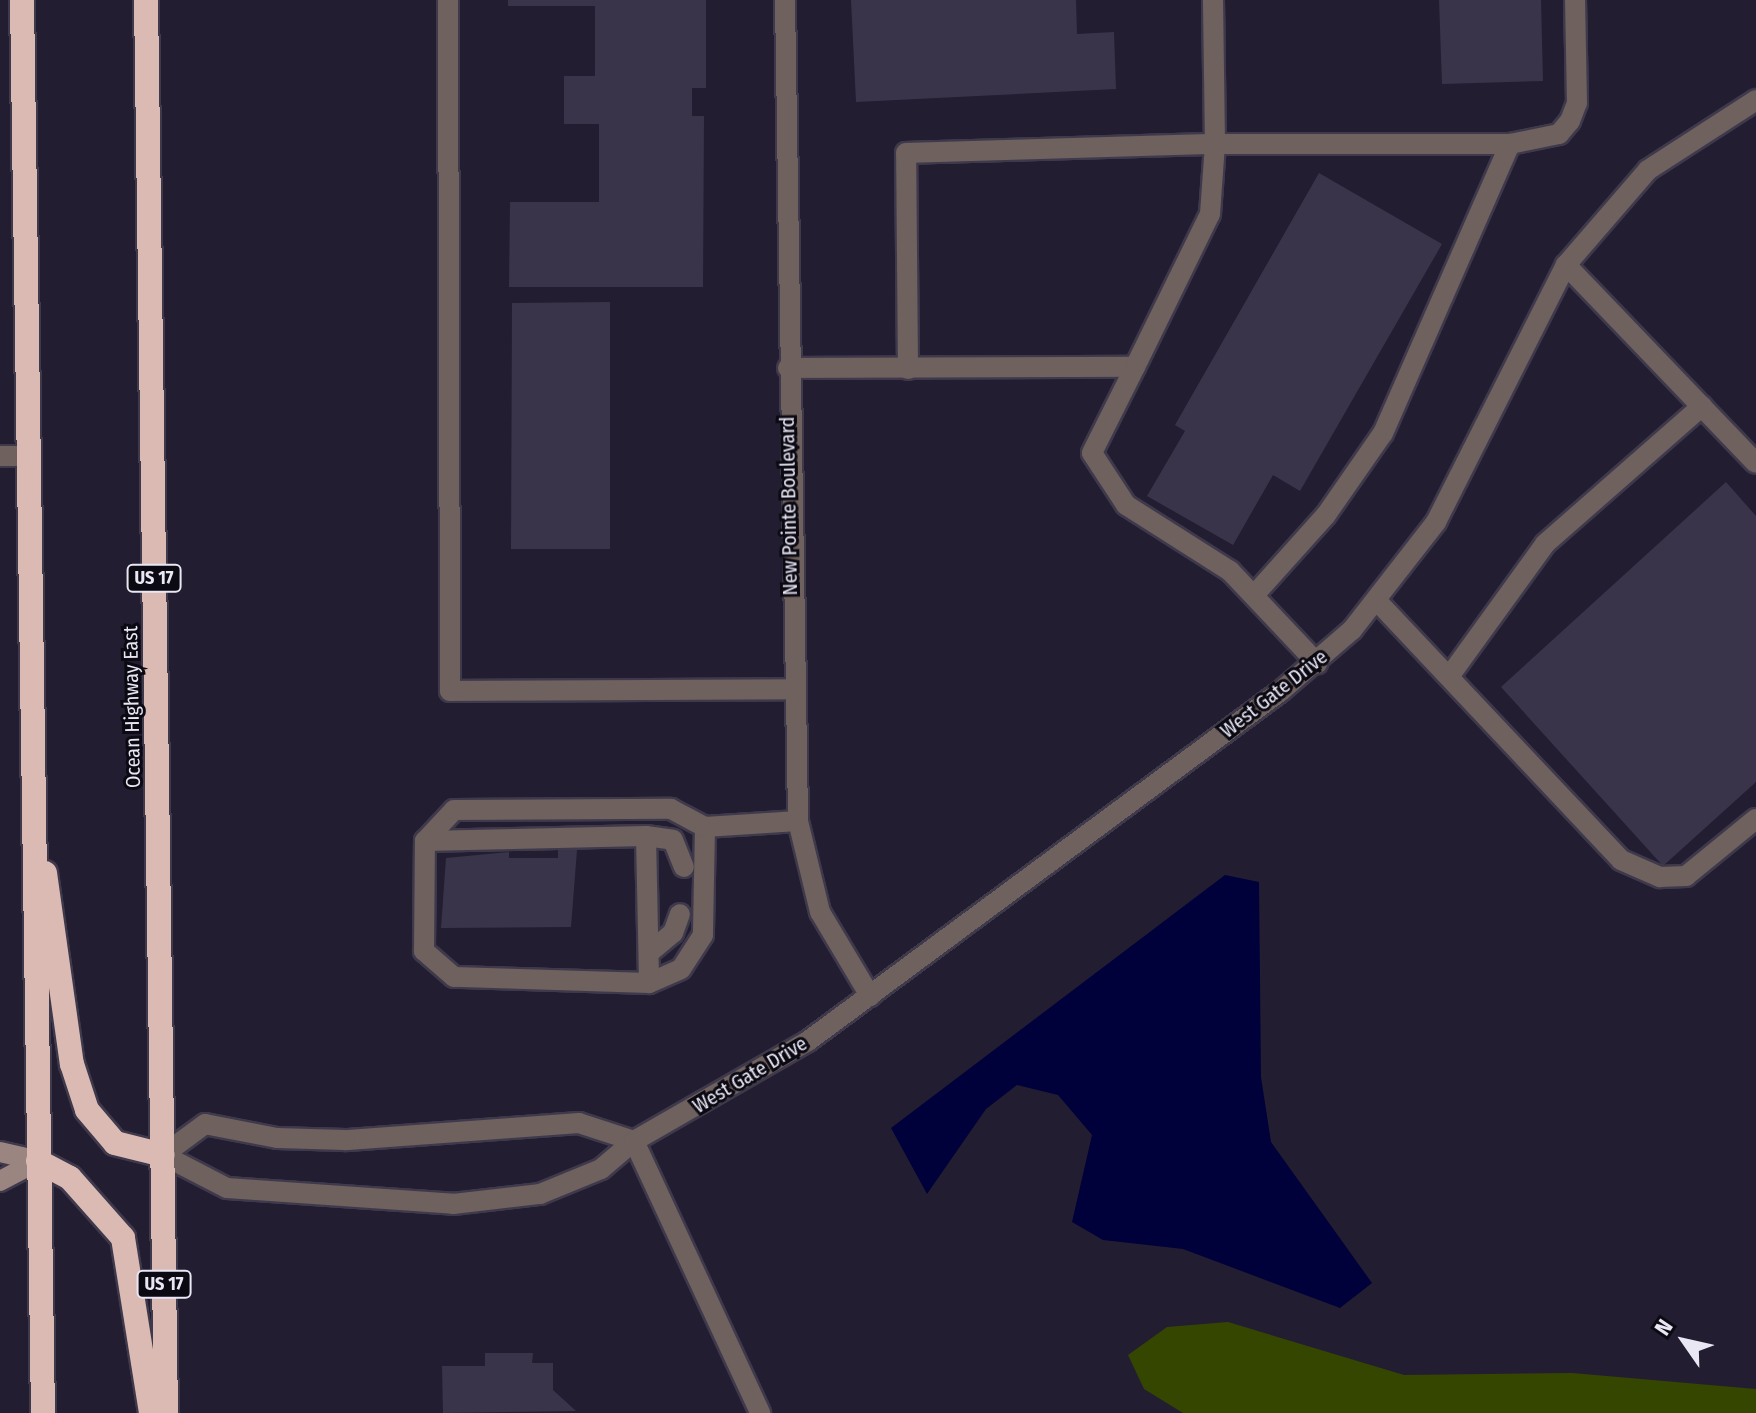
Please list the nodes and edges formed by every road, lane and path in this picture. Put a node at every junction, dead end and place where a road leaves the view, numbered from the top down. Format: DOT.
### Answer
graph roads {
  1 [pos="22,0"];
  2 [pos="146,0"];
  3 [pos="448,0"];
  4 [pos="785,0"];
  5 [pos="1213,0"];
  6 [pos="1575,0"];
  7 [pos="1756,100"];
  8 [pos="1215,144"];
  9 [pos="1510,144"];
  10 [pos="1566,265"];
  11 [pos="1135,367"];
  12 [pos="788,368"];
  13 [pos="908,369"];
  14 [pos="1702,406"];
  15 [pos="0,456"];
  16 [pos="28,456"];
  17 [pos="1756,463"];
  18 [pos="1255,594"];
  19 [pos="1378,602"];
  20 [pos="1317,663"];
  21 [pos="1451,674"];
  22 [pos="792,689"];
  23 [pos="32,779"];
  24 [pos="1756,819"];
  25 [pos="798,821"];
  26 [pos="705,827"];
  27 [pos="646,836"];
  28 [pos="425,841"];
  29 [pos="684,867"];
  30 [pos="680,914"];
  31 [pos="650,952"];
  32 [pos="649,983"];
  33 [pos="870,996"];
  34 [pos="634,1141"];
  35 [pos="0,1152"];
  36 [pos="163,1155"];
  37 [pos="38,1161"];
  38 [pos="0,1181"];
  39 [pos="43,1413"];
  40 [pos="151,1413"];
  41 [pos="166,1413"];
  42 [pos="760,1413"];
  1 -- 16 [label="highway"];
  2 -- 36 [label="highway, Ocean Highway East / US 17"];
  3 -- 22 [label="street"];
  4 -- 12 [label="street, New Pointe Boulevard"];
  5 -- 8 [label="street"];
  6 -- 9 [label="street"];
  7 -- 10 [label="street, West Gate Drive"];
  8 -- 9 [label="street"];
  8 -- 11 [label="street"];
  8 -- 13 [label="street"];
  9 -- 18 [label="street"];
  10 -- 14 [label="street"];
  10 -- 19 [label="street, West Gate Drive"];
  11 -- 13 [label="street"];
  11 -- 18 [label="street"];
  12 -- 13 [label="street"];
  12 -- 22 [label="street, New Pointe Boulevard"];
  14 -- 17 [label="street"];
  14 -- 21 [label="street"];
  15 -- 16 [label="street"];
  16 -- 23 [label="highway"];
  18 -- 20 [label="street"];
  19 -- 20 [label="street, West Gate Drive"];
  19 -- 21 [label="street"];
  20 -- 33 [label="street, West Gate Drive"];
  21 -- 24 [label="street"];
  22 -- 25 [label="street, New Pointe Boulevard"];
  23 -- 36 [label="highway"];
  23 -- 37 [label="highway"];
  25 -- 26 [label="street"];
  25 -- 33 [label="street, New Pointe Boulevard"];
  26 -- 28 [label="street"];
  26 -- 32 [label="street"];
  27 -- 28 [label="street"];
  27 -- 29 [label="street"];
  27 -- 31 [label="street"];
  28 -- 32 [label="street"];
  30 -- 31 [label="street"];
  31 -- 32 [label="street"];
  33 -- 34 [label="street, West Gate Drive"];
  34 -- 36 [label="street"];
  34 -- 36 [label="street, West Gate Drive"];
  34 -- 42 [label="street"];
  35 -- 37 [label="street"];
  36 -- 41 [label="highway, Ocean Highway East / US 17"];
  37 -- 38 [label="street"];
  37 -- 39 [label="highway"];
  37 -- 40 [label="highway"];
}
